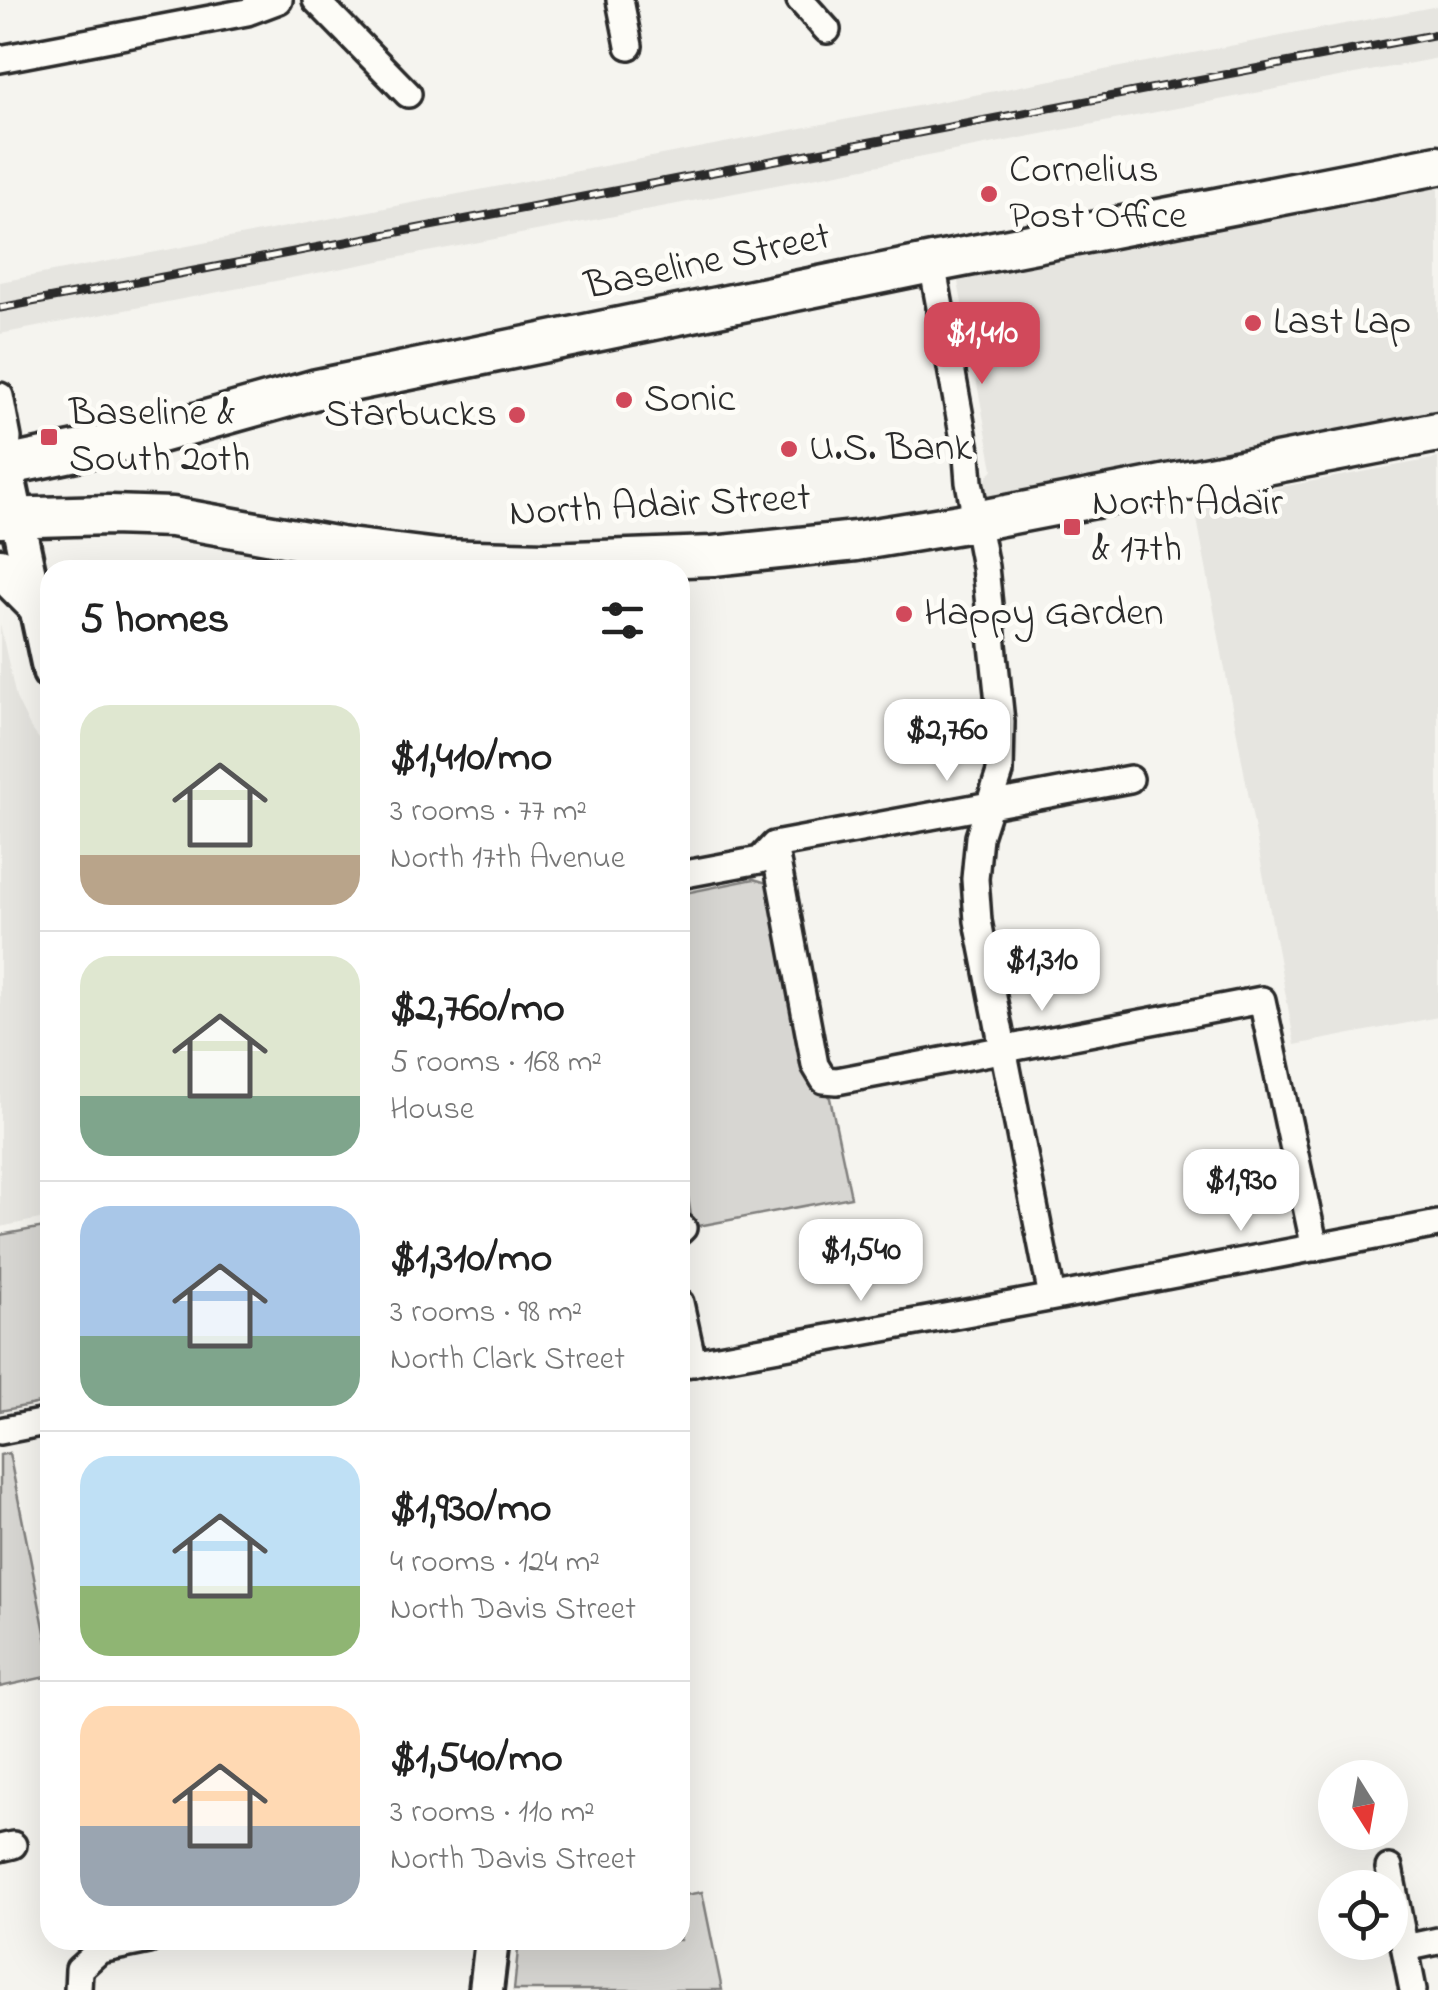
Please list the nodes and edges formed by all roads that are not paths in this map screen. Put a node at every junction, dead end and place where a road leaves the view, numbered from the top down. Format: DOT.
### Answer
graph roads {
  1 [pos="279,0"];
  2 [pos="316,0"];
  3 [pos="620,0"];
  4 [pos="800,0"];
  5 [pos="828,30"];
  6 [pos="629,46"];
  7 [pos="0,59"];
  8 [pos="408,94"];
  9 [pos="1438,165"];
  10 [pos="932,263"];
  11 [pos="0,396"];
  12 [pos="1438,432"];
  13 [pos="100,447"];
  14 [pos="2,466"];
  15 [pos="8,517"];
  16 [pos="976,521"];
  17 [pos="474,560"];
  18 [pos="626,560"];
  19 [pos="0,568"];
  20 [pos="35,603"];
  21 [pos="40,626"];
  22 [pos="1130,779"];
  23 [pos="991,804"];
  24 [pos="774,845"];
  25 [pos="690,873"];
  26 [pos="1004,1049"];
  27 [pos="1438,1224"];
  28 [pos="1316,1248"];
  29 [pos="1052,1297"];
  30 [pos="690,1363"];
  31 [pos="40,1424"];
  32 [pos="0,1431"];
  33 [pos="1438,1941"];
  34 [pos="1408,1947"];
  35 [pos="100,1950"];
  36 [pos="491,1950"];
  37 [pos="1407,1960"];
  38 [pos="78,1990"];
  39 [pos="486,1990"];
  40 [pos="1413,1990"];
  1 -- 7 [label="street"];
  2 -- 8 [label="street"];
  3 -- 6 [label="street"];
  4 -- 5 [label="street"];
  9 -- 10 [label="highway, Baseline Street"];
  10 -- 13 [label="highway, Baseline Street"];
  10 -- 16 [label="street"];
  11 -- 14 [label="street"];
  12 -- 16 [label="highway, North Adair Street"];
  13 -- 14 [label="highway, Baseline Street"];
  13 -- 15 [label="highway"];
  14 -- 15 [label="main road"];
  15 -- 17 [label="highway, North Adair Street"];
  15 -- 20 [label="main road"];
  16 -- 18 [label="highway, North Adair Street"];
  16 -- 23 [label="street"];
  19 -- 20 [label="highway"];
  20 -- 21 [label="main road"];
  22 -- 23 [label="street"];
  23 -- 24 [label="street"];
  23 -- 26 [label="street"];
  24 -- 25 [label="street"];
  24 -- 26 [label="street"];
  26 -- 28 [label="street"];
  26 -- 29 [label="street"];
  27 -- 28 [label="street"];
  28 -- 29 [label="street"];
  29 -- 30 [label="street"];
  31 -- 32 [label="street"];
  33 -- 34 [label="street"];
  35 -- 38 [label="street"];
  36 -- 39 [label="main road"];
  37 -- 40 [label="street"];
}
